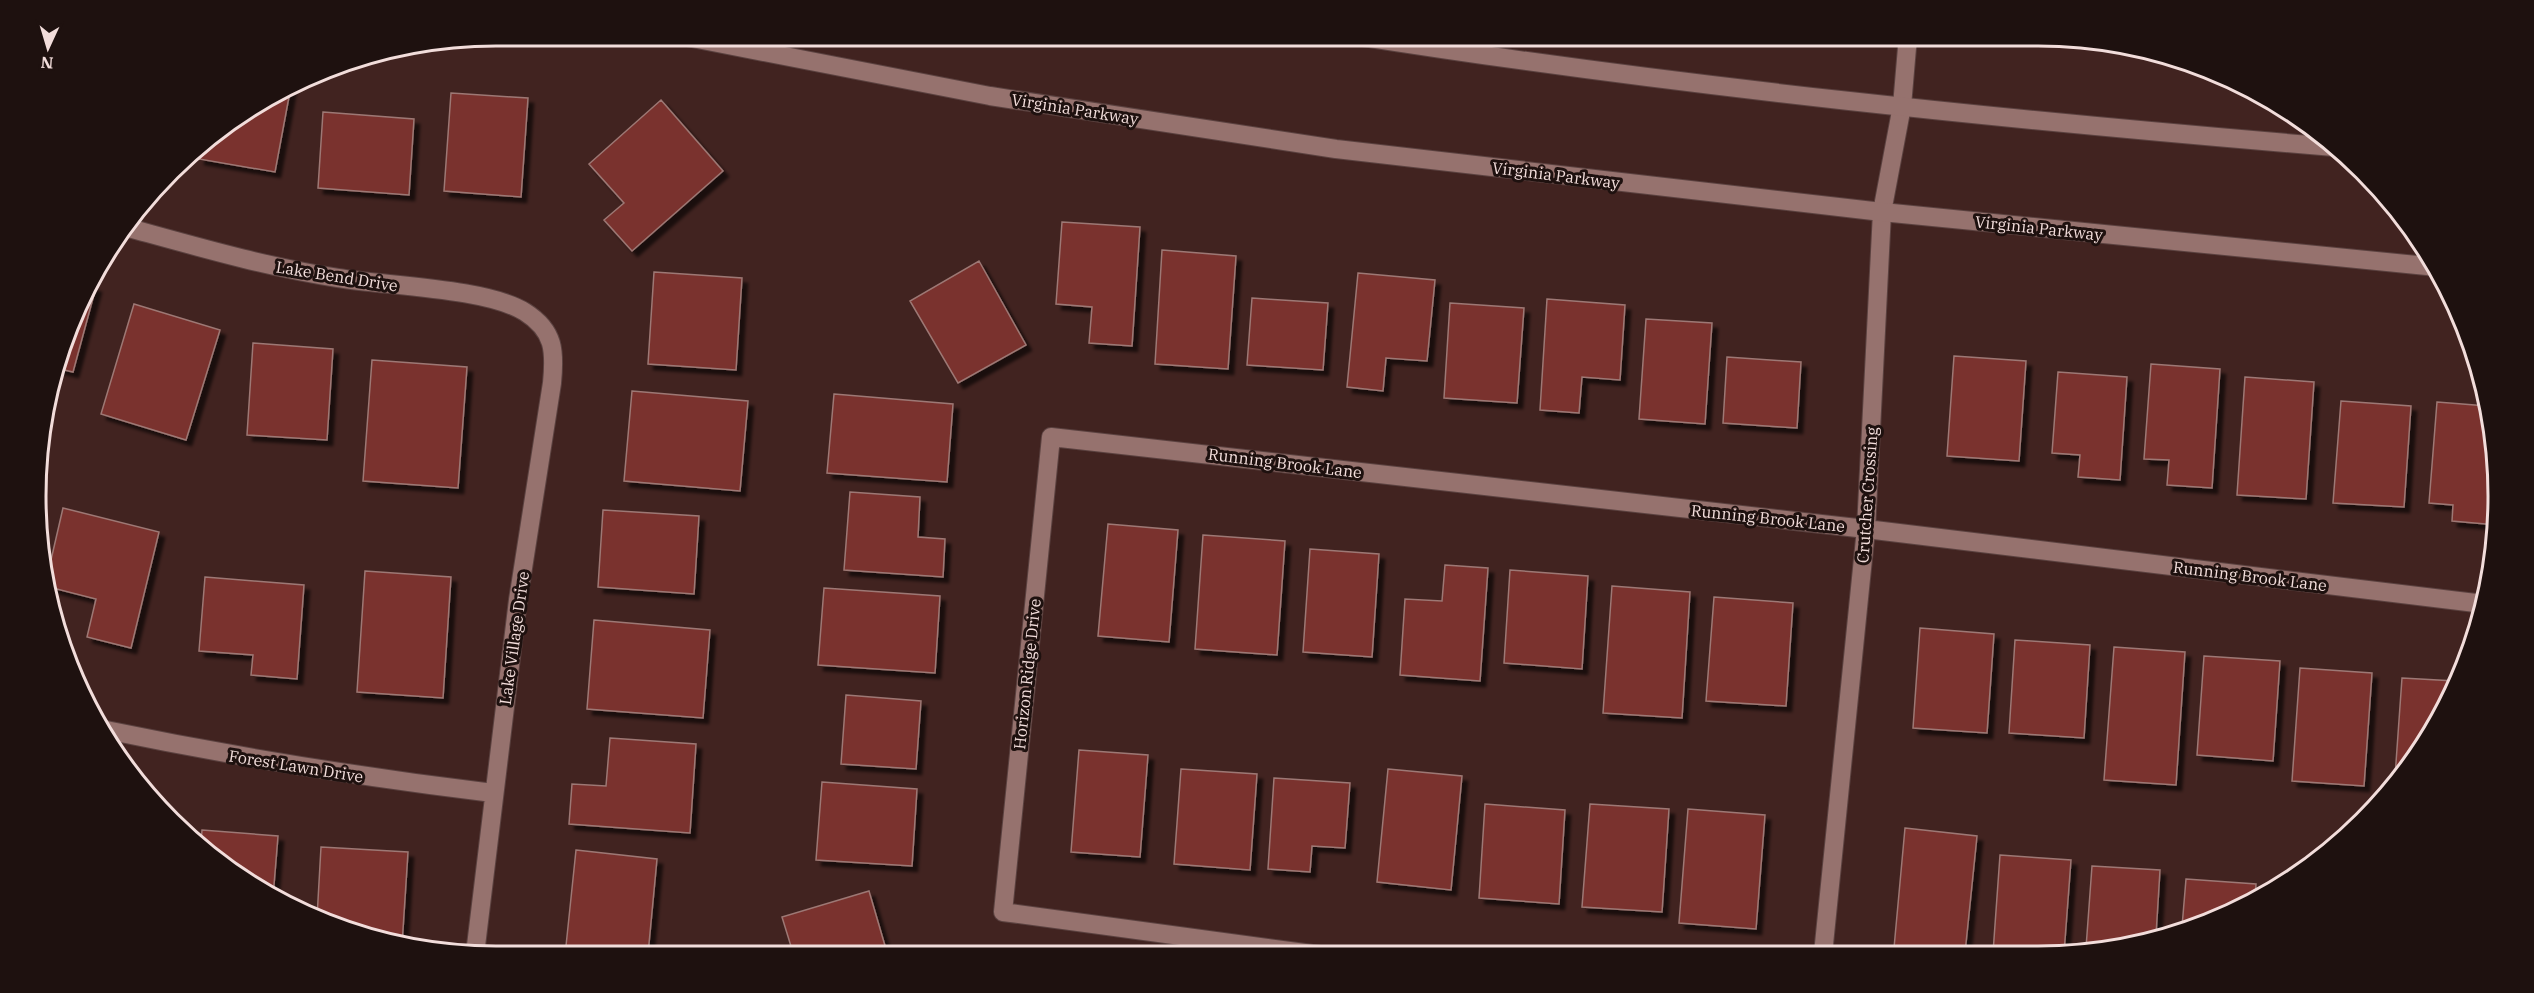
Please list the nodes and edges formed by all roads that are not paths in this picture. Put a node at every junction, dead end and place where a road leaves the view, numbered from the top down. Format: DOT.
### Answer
graph roads {
  1 [pos="733,46"];
  2 [pos="1422,46"];
  3 [pos="1907,46"];
  4 [pos="1902,106"];
  5 [pos="2319,146"];
  6 [pos="1882,212"];
  7 [pos="134,229"];
  8 [pos="2423,266"];
  9 [pos="542,326"];
  10 [pos="1051,436"];
  11 [pos="1866,529"];
  12 [pos="2474,603"];
  13 [pos="113,731"];
  14 [pos="493,793"];
  15 [pos="476,946"];
  16 [pos="1254,946"];
  17 [pos="1824,946"];
  1 -- 6 [label="street, Virginia Parkway"];
  2 -- 4 [label="street"];
  3 -- 4 [label="street, Crutcher Crossing"];
  4 -- 5 [label="street"];
  4 -- 6 [label="street, Crutcher Crossing"];
  6 -- 8 [label="street, Virginia Parkway"];
  6 -- 11 [label="street, Crutcher Crossing"];
  7 -- 9 [label="street, Lake Bend Drive"];
  9 -- 14 [label="street, Lake Village Drive"];
  10 -- 11 [label="street, Running Brook Lane"];
  10 -- 16 [label="street, Horizon Ridge Drive"];
  11 -- 12 [label="street, Running Brook Lane"];
  11 -- 17 [label="street, Crutcher Crossing"];
  13 -- 14 [label="street, Forest Lawn Drive"];
  14 -- 15 [label="street, Lake Village Drive"];
}
